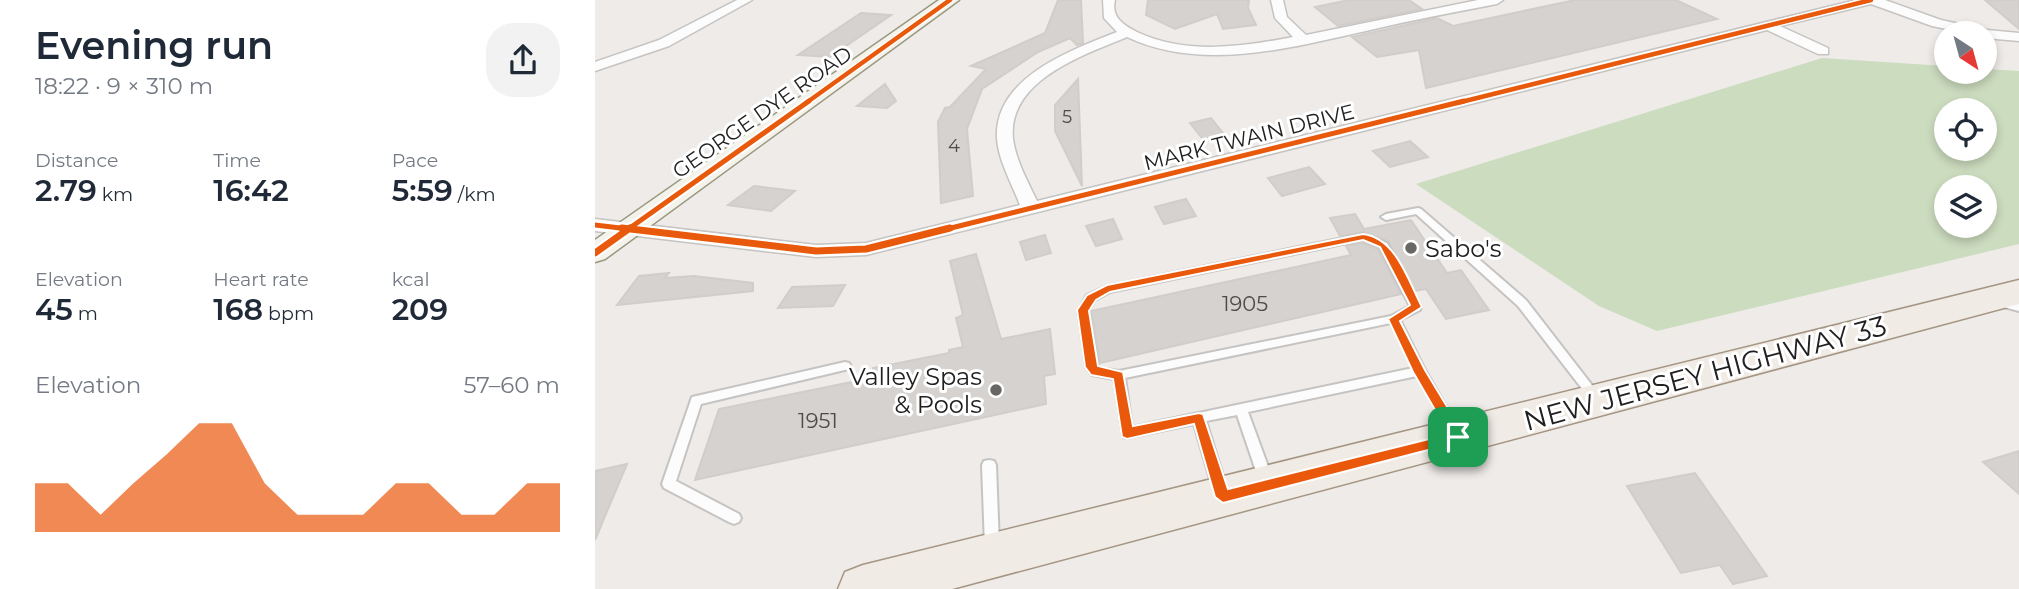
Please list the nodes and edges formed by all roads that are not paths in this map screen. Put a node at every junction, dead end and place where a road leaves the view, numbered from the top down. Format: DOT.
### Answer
graph roads {
  1 [pos="746,0"];
  2 [pos="950,0"];
  3 [pos="1109,0"];
  4 [pos="1277,0"];
  5 [pos="1497,0"];
  6 [pos="1872,0"];
  7 [pos="1934,22"];
  8 [pos="1769,26"];
  9 [pos="1127,33"];
  10 [pos="1997,35"];
  11 [pos="2019,37"];
  12 [pos="1302,39"];
  13 [pos="1823,51"];
  14 [pos="595,67"];
  15 [pos="1031,209"];
  16 [pos="1386,217"];
  17 [pos="595,225"];
  18 [pos="629,229"];
  19 [pos="595,253"];
  20 [pos="2009,299"];
  21 [pos="1394,319"];
  22 [pos="845,366"];
  23 [pos="1420,372"];
  24 [pos="1119,375"];
  25 [pos="1598,401"];
  26 [pos="1241,409"];
  27 [pos="1199,418"];
  28 [pos="1458,437"];
  29 [pos="989,465"];
  30 [pos="1268,485"];
  31 [pos="1223,497"];
  32 [pos="734,518"];
  33 [pos="992,556"];
  34 [pos="863,589"];
  1 -- 14 [label="street"];
  2 -- 18 [label="street, GEORGE DYE ROAD"];
  3 -- 9 [label="street"];
  4 -- 12 [label="street"];
  5 -- 12 [label="street"];
  6 -- 7 [label="street"];
  6 -- 8 [label="street, MARK TWAIN DRIVE"];
  8 -- 13 [label="street"];
  8 -- 15 [label="street, MARK TWAIN DRIVE"];
  9 -- 12 [label="street"];
  9 -- 15 [label="street"];
  10 -- 11 [label="street"];
  15 -- 18 [label="street, MARK TWAIN DRIVE"];
  16 -- 25 [label="lane"];
  17 -- 18 [label="street, MARK TWAIN DRIVE"];
  18 -- 19 [label="street, GEORGE DYE ROAD"];
  20 -- 25 [label="main road, NEW JERSEY HIGHWAY 33"];
  21 -- 23 [label="lane"];
  21 -- 24 [label="lane"];
  21 -- 24 [label="lane"];
  22 -- 32 [label="lane"];
  23 -- 26 [label="lane"];
  23 -- 28 [label="lane"];
  24 -- 27 [label="lane"];
  25 -- 28 [label="main road, NEW JERSEY HIGHWAY 33"];
  26 -- 27 [label="lane"];
  26 -- 30 [label="lane"];
  27 -- 31 [label="lane"];
  28 -- 30 [label="main road, NEW JERSEY HIGHWAY 33"];
  29 -- 33 [label="lane"];
  30 -- 31 [label="main road, NEW JERSEY HIGHWAY 33"];
  31 -- 33 [label="main road, NEW JERSEY HIGHWAY 33"];
  33 -- 34 [label="main road, NEW JERSEY HIGHWAY 33"];
}
